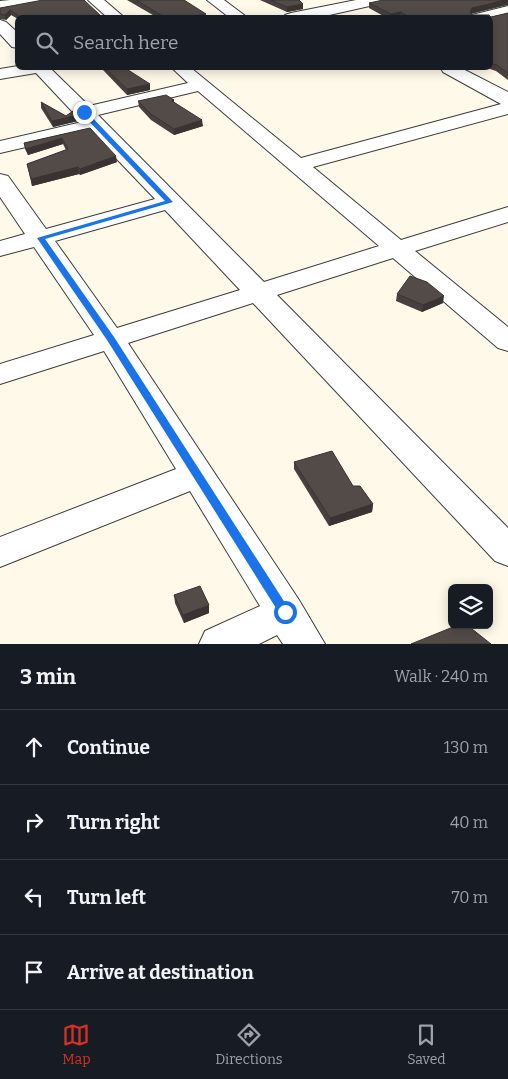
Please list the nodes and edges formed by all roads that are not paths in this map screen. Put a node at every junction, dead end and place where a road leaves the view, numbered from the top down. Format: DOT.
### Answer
graph roads {
  1 [pos="40,0"];
  2 [pos="95,0"];
  3 [pos="214,0"];
  4 [pos="325,0"];
  5 [pos="378,0"];
  6 [pos="0,6"];
  7 [pos="340,8"];
  8 [pos="508,12"];
  9 [pos="114,15"];
  10 [pos="236,15"];
  11 [pos="306,15"];
  12 [pos="352,15"];
  13 [pos="493,16"];
  14 [pos="493,22"];
  15 [pos="0,25"];
  16 [pos="508,29"];
  17 [pos="15,40"];
  18 [pos="23,70"];
  19 [pos="43,70"];
  20 [pos="183,70"];
  21 [pos="452,70"];
  22 [pos="0,74"];
  23 [pos="202,85"];
  24 [pos="508,100"];
  25 [pos="508,108"];
  26 [pos="90,119"];
  27 [pos="0,147"];
  28 [pos="298,165"];
  29 [pos="0,181"];
  30 [pos="170,202"];
  31 [pos="508,214"];
  32 [pos="40,238"];
  33 [pos="397,248"];
  34 [pos="0,249"];
  35 [pos="258,293"];
  36 [pos="111,339"];
  37 [pos="508,342"];
  38 [pos="0,374"];
  39 [pos="196,474"];
  40 [pos="508,551"];
  41 [pos="0,552"];
  42 [pos="285,612"];
  43 [pos="220,644"];
  44 [pos="305,644"];
  1 -- 6 [label="street"];
  2 -- 9 [label="street"];
  3 -- 10 [label="street"];
  4 -- 7 [label="street"];
  5 -- 7 [label="street"];
  7 -- 11 [label="street"];
  7 -- 12 [label="street"];
  8 -- 13 [label="street"];
  14 -- 16 [label="street"];
  15 -- 17 [label="street"];
  18 -- 22 [label="street"];
  19 -- 26 [label="street"];
  20 -- 23 [label="street"];
  21 -- 24 [label="street"];
  23 -- 26 [label="street"];
  23 -- 28 [label="street"];
  25 -- 28 [label="street"];
  26 -- 27 [label="street"];
  26 -- 30 [label="street"];
  28 -- 33 [label="street"];
  29 -- 32 [label="street"];
  30 -- 32 [label="street"];
  30 -- 35 [label="street"];
  31 -- 33 [label="street"];
  32 -- 34 [label="street"];
  32 -- 36 [label="street"];
  33 -- 35 [label="street"];
  33 -- 37 [label="street"];
  35 -- 36 [label="street"];
  35 -- 40 [label="street"];
  36 -- 38 [label="street"];
  36 -- 39 [label="street"];
  39 -- 41 [label="street"];
  39 -- 42 [label="street"];
  42 -- 43 [label="street"];
  42 -- 44 [label="street"];
}
